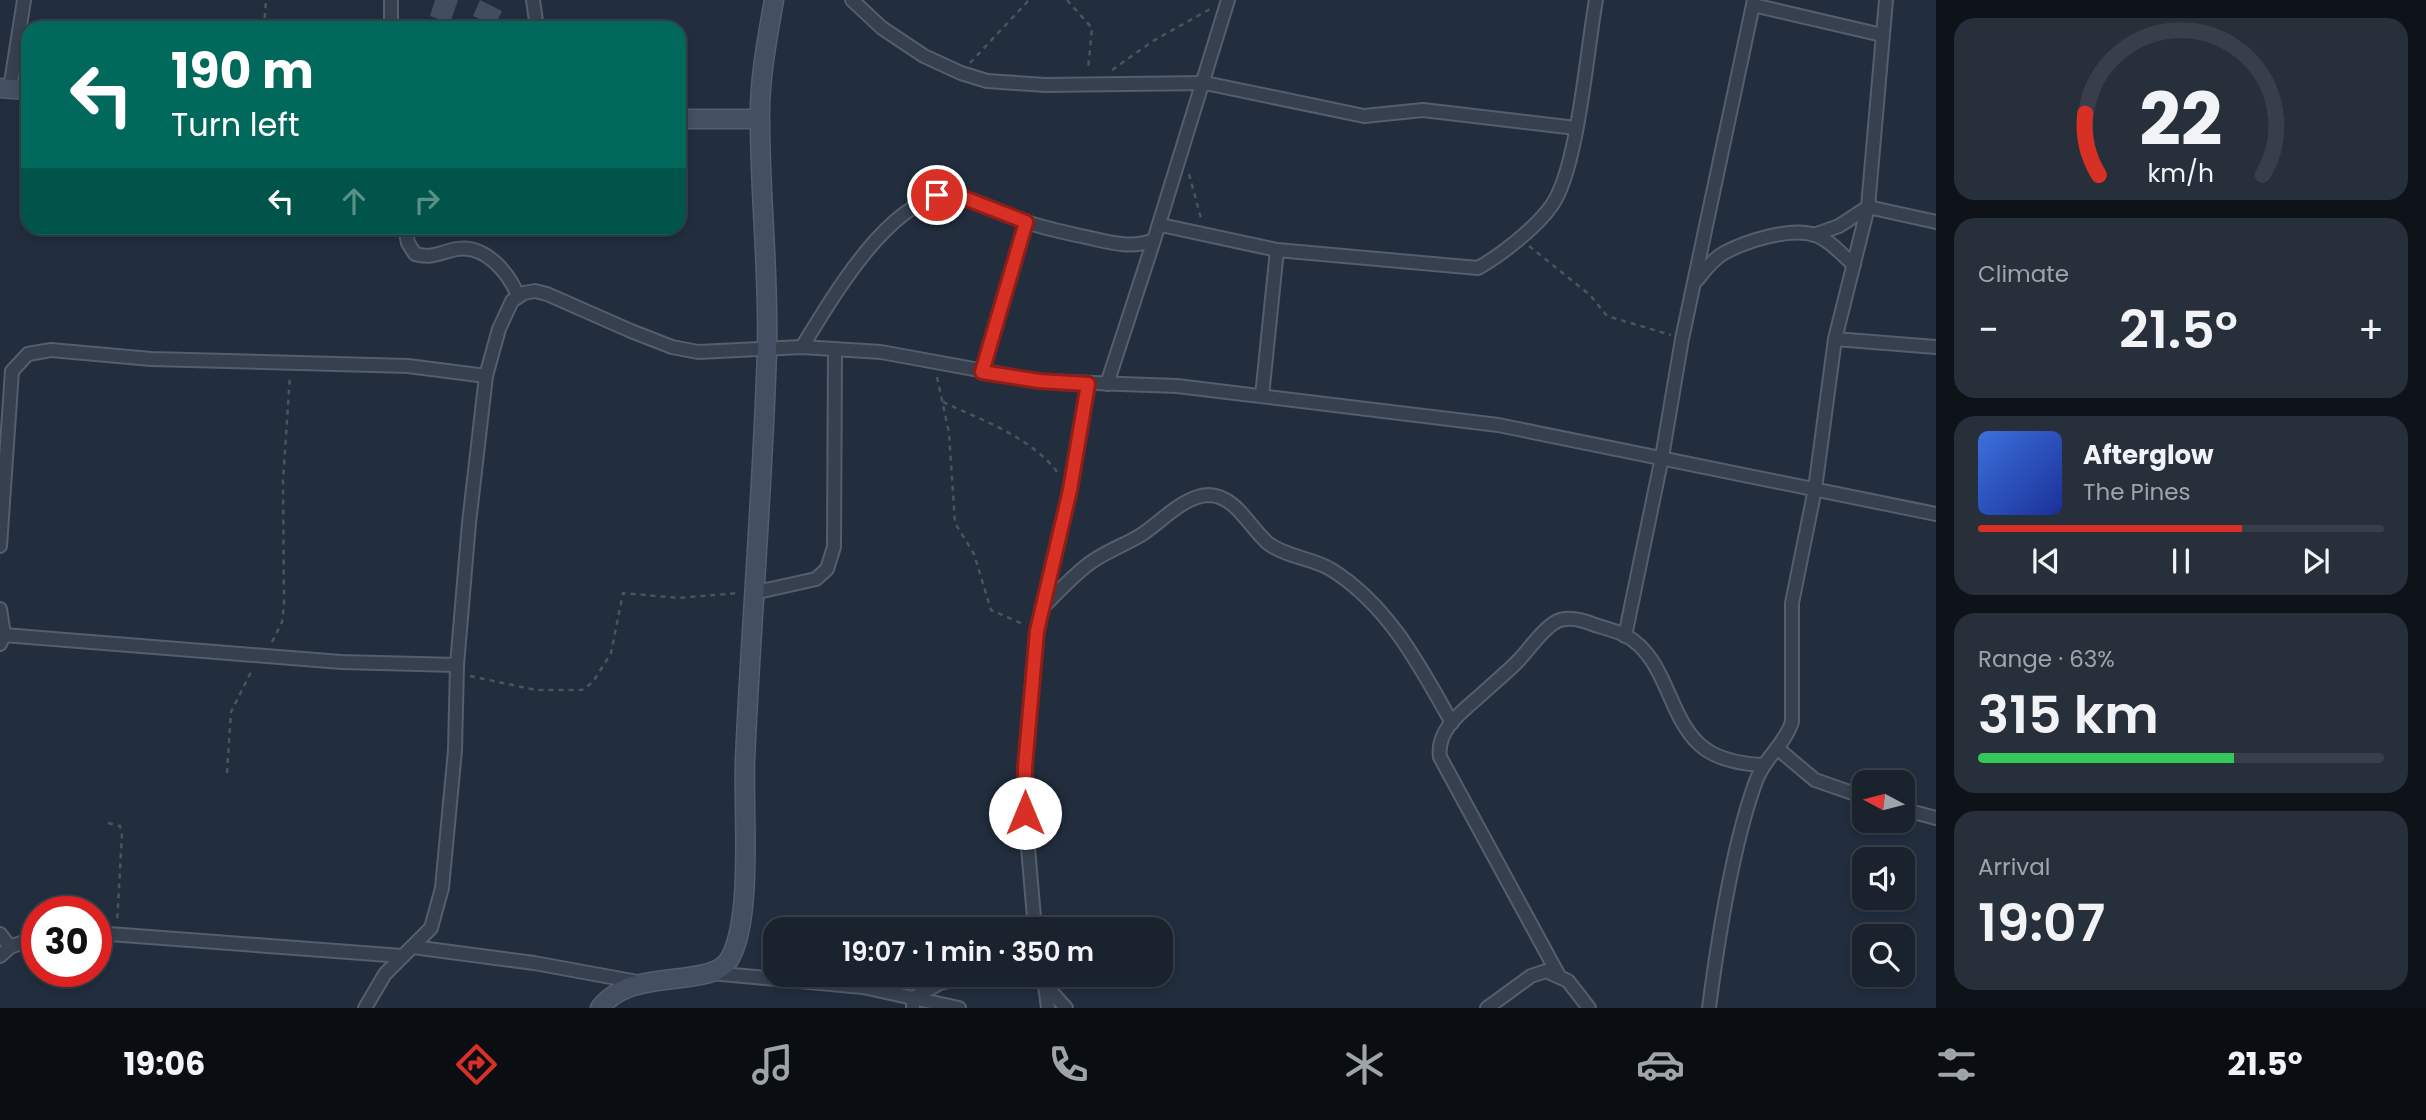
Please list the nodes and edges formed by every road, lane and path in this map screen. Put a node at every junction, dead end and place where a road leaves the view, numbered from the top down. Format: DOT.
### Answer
graph roads {
  1 [pos="24,0"];
  2 [pos="266,0"];
  3 [pos="391,0"];
  4 [pos="533,0"];
  5 [pos="775,0"];
  6 [pos="852,0"];
  7 [pos="1029,0"];
  8 [pos="1067,0"];
  9 [pos="1596,0"];
  10 [pos="1886,0"];
  11 [pos="1753,2"];
  12 [pos="1222,3"];
  13 [pos="21,21"];
  14 [pos="264,21"];
  15 [pos="391,21"];
  16 [pos="536,21"];
  17 [pos="21,24"];
  18 [pos="1882,36"];
  19 [pos="961,74"];
  20 [pos="1205,83"];
  21 [pos="1089,84"];
  22 [pos="13,89"];
  23 [pos="686,119"];
  24 [pos="760,119"];
  25 [pos="1576,128"];
  26 [pos="1186,145"];
  27 [pos="1867,207"];
  28 [pos="1026,222"];
  29 [pos="1936,222"];
  30 [pos="1161,225"];
  31 [pos="406,235"];
  32 [pos="1814,235"];
  33 [pos="1209,238"];
  34 [pos="1518,238"];
  35 [pos="1154,240"];
  36 [pos="1277,250"];
  37 [pos="1854,265"];
  38 [pos="1695,283"];
  39 [pos="518,296"];
  40 [pos="1682,339"];
  41 [pos="1835,339"];
  42 [pos="802,347"];
  43 [pos="1936,347"];
  44 [pos="767,349"];
  45 [pos="835,349"];
  46 [pos="933,360"];
  47 [pos="291,361"];
  48 [pos="982,372"];
  49 [pos="486,376"];
  50 [pos="1088,384"];
  51 [pos="1107,384"];
  52 [pos="1262,396"];
  53 [pos="943,402"];
  54 [pos="1662,457"];
  55 [pos="1815,489"];
  56 [pos="1070,490"];
  57 [pos="1936,514"];
  58 [pos="0,546"];
  59 [pos="753,593"];
  60 [pos="1044,606"];
  61 [pos="0,609"];
  62 [pos="1037,631"];
  63 [pos="1625,636"];
  64 [pos="2,639"];
  65 [pos="265,654"];
  66 [pos="457,669"];
  67 [pos="1452,723"];
  68 [pos="1778,749"];
  69 [pos="1763,765"];
  70 [pos="227,773"];
  71 [pos="1852,793"];
  72 [pos="1915,812"];
  73 [pos="1936,818"];
  74 [pos="108,823"];
  75 [pos="1034,917"];
  76 [pos="112,933"];
  77 [pos="117,933"];
  78 [pos="0,934"];
  79 [pos="21,943"];
  80 [pos="10,947"];
  81 [pos="413,947"];
  82 [pos="0,956"];
  83 [pos="402,956"];
  84 [pos="709,972"];
  85 [pos="1558,974"];
  86 [pos="638,982"];
  87 [pos="934,987"];
  88 [pos="1043,987"];
  89 [pos="1047,987"];
  90 [pos="913,1003"];
  91 [pos="365,1008"];
  92 [pos="600,1008"];
  93 [pos="959,1008"];
  94 [pos="1048,1008"];
  95 [pos="1066,1008"];
  96 [pos="1488,1008"];
  97 [pos="1589,1008"];
  98 [pos="1709,1008"];
  1 -- 13 [label="street"];
  2 -- 14 [label="path"];
  3 -- 15 [label="street"];
  4 -- 16 [label="street"];
  5 -- 24 [label="street"];
  6 -- 19 [label="street"];
  7 -- 19 [label="path"];
  8 -- 21 [label="path"];
  9 -- 25 [label="street"];
  10 -- 18 [label="street"];
  11 -- 18 [label="street"];
  11 -- 38 [label="street"];
  12 -- 20 [label="street"];
  12 -- 21 [label="path"];
  17 -- 22 [label="street"];
  18 -- 27 [label="street"];
  19 -- 21 [label="street"];
  20 -- 21 [label="street"];
  20 -- 25 [label="street"];
  20 -- 26 [label="street"];
  23 -- 24 [label="street"];
  24 -- 44 [label="street"];
  25 -- 34 [label="street"];
  26 -- 30 [label="street"];
  26 -- 33 [label="path"];
  27 -- 29 [label="street"];
  27 -- 32 [label="street"];
  27 -- 37 [label="street"];
  28 -- 35 [label="street"];
  28 -- 42 [label="street"];
  28 -- 48 [label="street"];
  30 -- 33 [label="street"];
  30 -- 35 [label="street"];
  31 -- 39 [label="street"];
  32 -- 37 [label="street"];
  32 -- 38 [label="street"];
  33 -- 36 [label="street"];
  34 -- 36 [label="street"];
  34 -- 40 [label="path"];
  35 -- 51 [label="street"];
  36 -- 52 [label="street"];
  37 -- 41 [label="street"];
  38 -- 40 [label="street"];
  39 -- 44 [label="street"];
  39 -- 49 [label="street"];
  40 -- 54 [label="street"];
  41 -- 43 [label="street"];
  41 -- 55 [label="street"];
  42 -- 44 [label="street"];
  42 -- 45 [label="street"];
  44 -- 59 [label="street"];
  45 -- 46 [label="street"];
  45 -- 59 [label="street"];
  46 -- 48 [label="street"];
  46 -- 53 [label="path"];
  47 -- 49 [label="street"];
  47 -- 58 [label="street"];
  47 -- 65 [label="path"];
  48 -- 50 [label="street"];
  49 -- 66 [label="street"];
  50 -- 51 [label="street"];
  50 -- 56 [label="street"];
  51 -- 52 [label="street"];
  52 -- 54 [label="street"];
  53 -- 56 [label="path"];
  53 -- 62 [label="path"];
  54 -- 55 [label="street"];
  54 -- 63 [label="street"];
  55 -- 57 [label="street"];
  55 -- 68 [label="street"];
  56 -- 60 [label="street"];
  59 -- 66 [label="path"];
  59 -- 84 [label="street"];
  60 -- 62 [label="street"];
  60 -- 67 [label="street"];
  61 -- 64 [label="street"];
  62 -- 75 [label="street"];
  63 -- 67 [label="street"];
  63 -- 69 [label="street"];
  64 -- 65 [label="street"];
  65 -- 66 [label="street"];
  65 -- 70 [label="path"];
  66 -- 81 [label="street"];
  67 -- 85 [label="street"];
  68 -- 69 [label="street"];
  68 -- 71 [label="street"];
  69 -- 98 [label="street"];
  72 -- 73 [label="street"];
  74 -- 77 [label="path"];
  76 -- 77 [label="street"];
  77 -- 83 [label="street"];
  78 -- 80 [label="street"];
  79 -- 80 [label="street"];
  80 -- 82 [label="street"];
  81 -- 83 [label="street"];
  81 -- 86 [label="street"];
  83 -- 91 [label="street"];
  84 -- 86 [label="street"];
  84 -- 90 [label="street"];
  85 -- 96 [label="street"];
  85 -- 97 [label="street"];
  86 -- 92 [label="street"];
  87 -- 90 [label="street"];
  88 -- 94 [label="street"];
  89 -- 95 [label="street"];
  90 -- 93 [label="street"];
}
